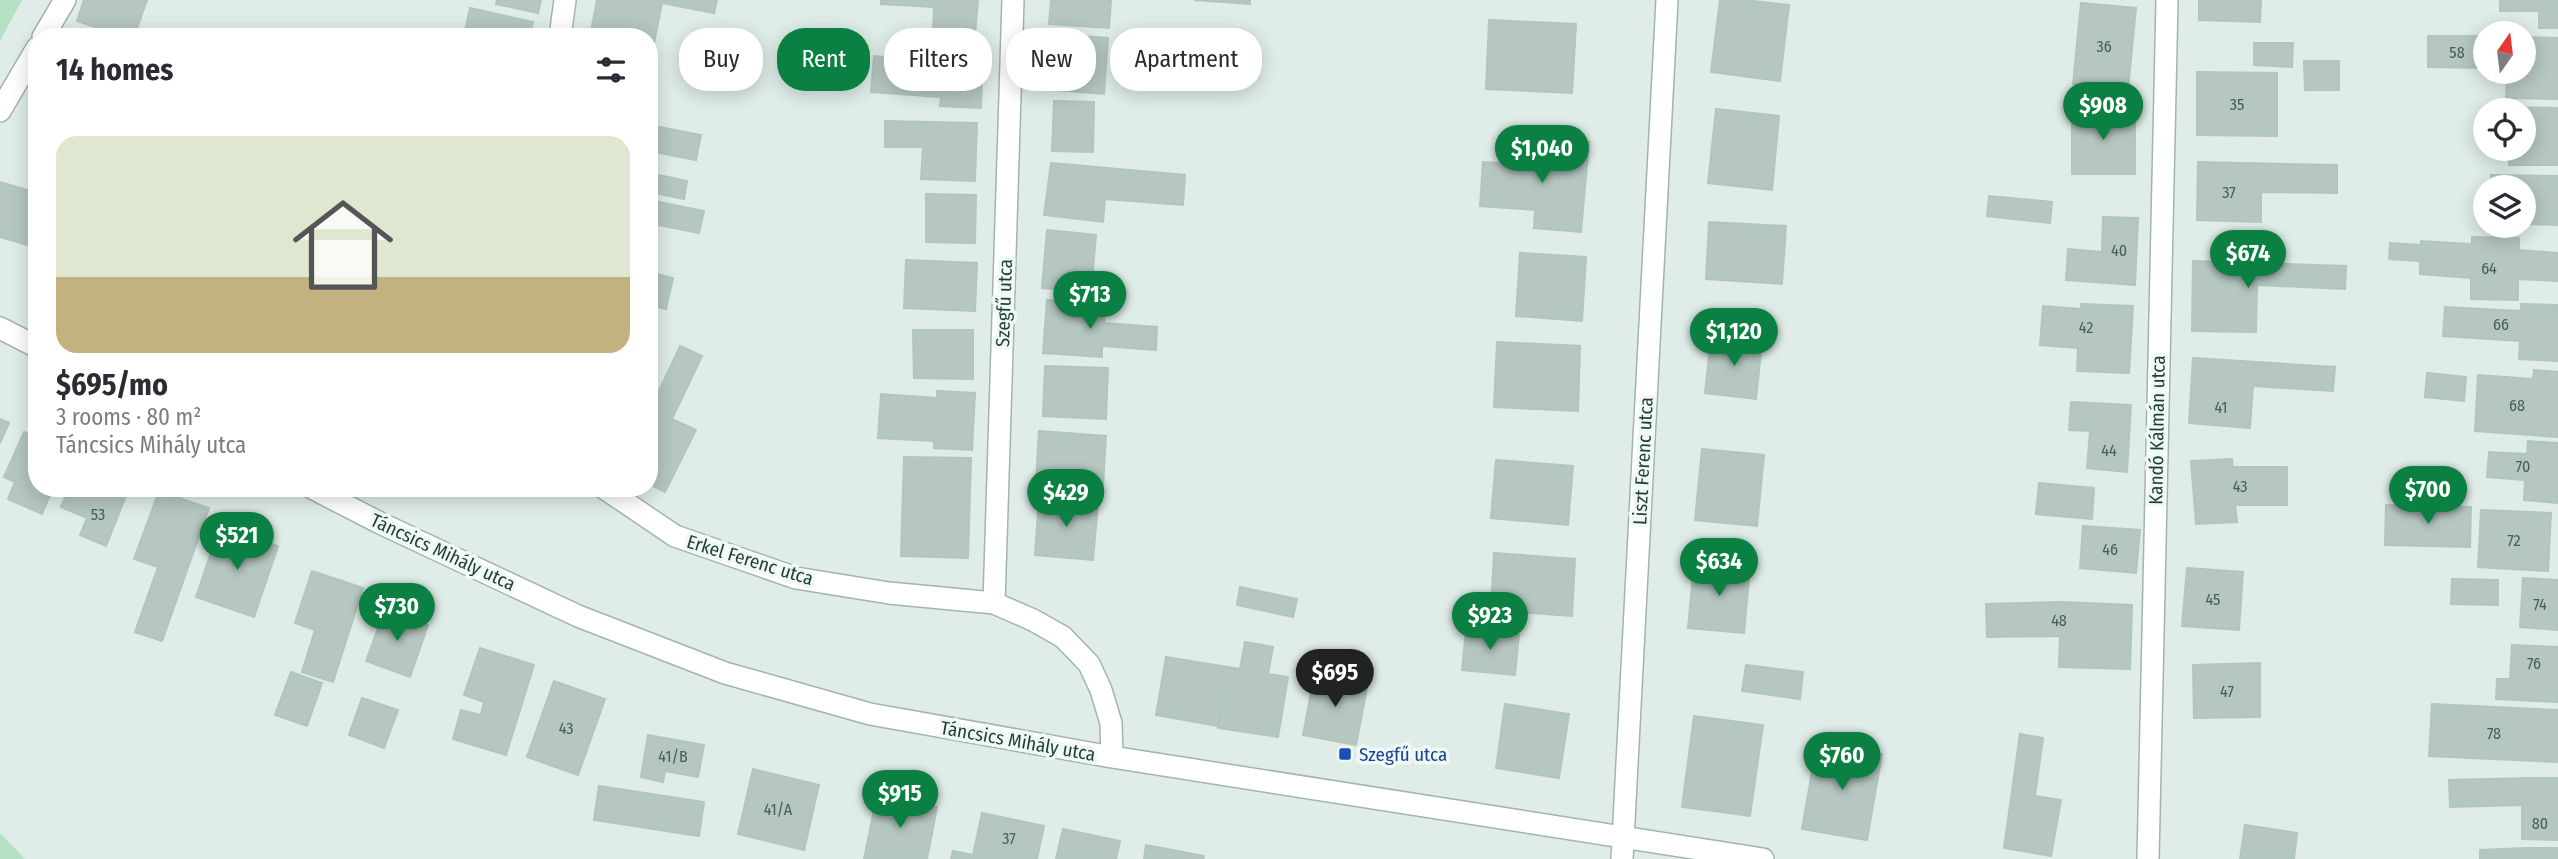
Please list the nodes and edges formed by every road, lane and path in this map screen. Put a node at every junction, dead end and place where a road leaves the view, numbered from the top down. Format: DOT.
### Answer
graph roads {
  1 [pos="65,0"];
  2 [pos="565,0"];
  3 [pos="1013,0"];
  4 [pos="1667,0"];
  5 [pos="2167,0"];
  6 [pos="48,28"];
  7 [pos="560,28"];
  8 [pos="28,63"];
  9 [pos="0,111"];
  10 [pos="0,328"];
  11 [pos="28,342"];
  12 [pos="329,497"];
  13 [pos="617,497"];
  14 [pos="994,603"];
  15 [pos="1112,758"];
  16 [pos="1623,849"];
  17 [pos="1763,859"];
  18 [pos="2148,859"];
  1 -- 6 [label="street"];
  2 -- 7 [label="street"];
  3 -- 14 [label="street, Szegfű utca"];
  4 -- 16 [label="street, Liszt Ferenc utca"];
  5 -- 18 [label="street, Kandó Kálmán utca"];
  8 -- 9 [label="street"];
  10 -- 11 [label="street"];
  12 -- 15 [label="street, Táncsics Mihály utca"];
  13 -- 14 [label="street, Erkel Ferenc utca"];
  14 -- 15 [label="street"];
  15 -- 16 [label="street, Táncsics Mihály utca"];
  16 -- 17 [label="street, Táncsics Mihály utca"];
}
